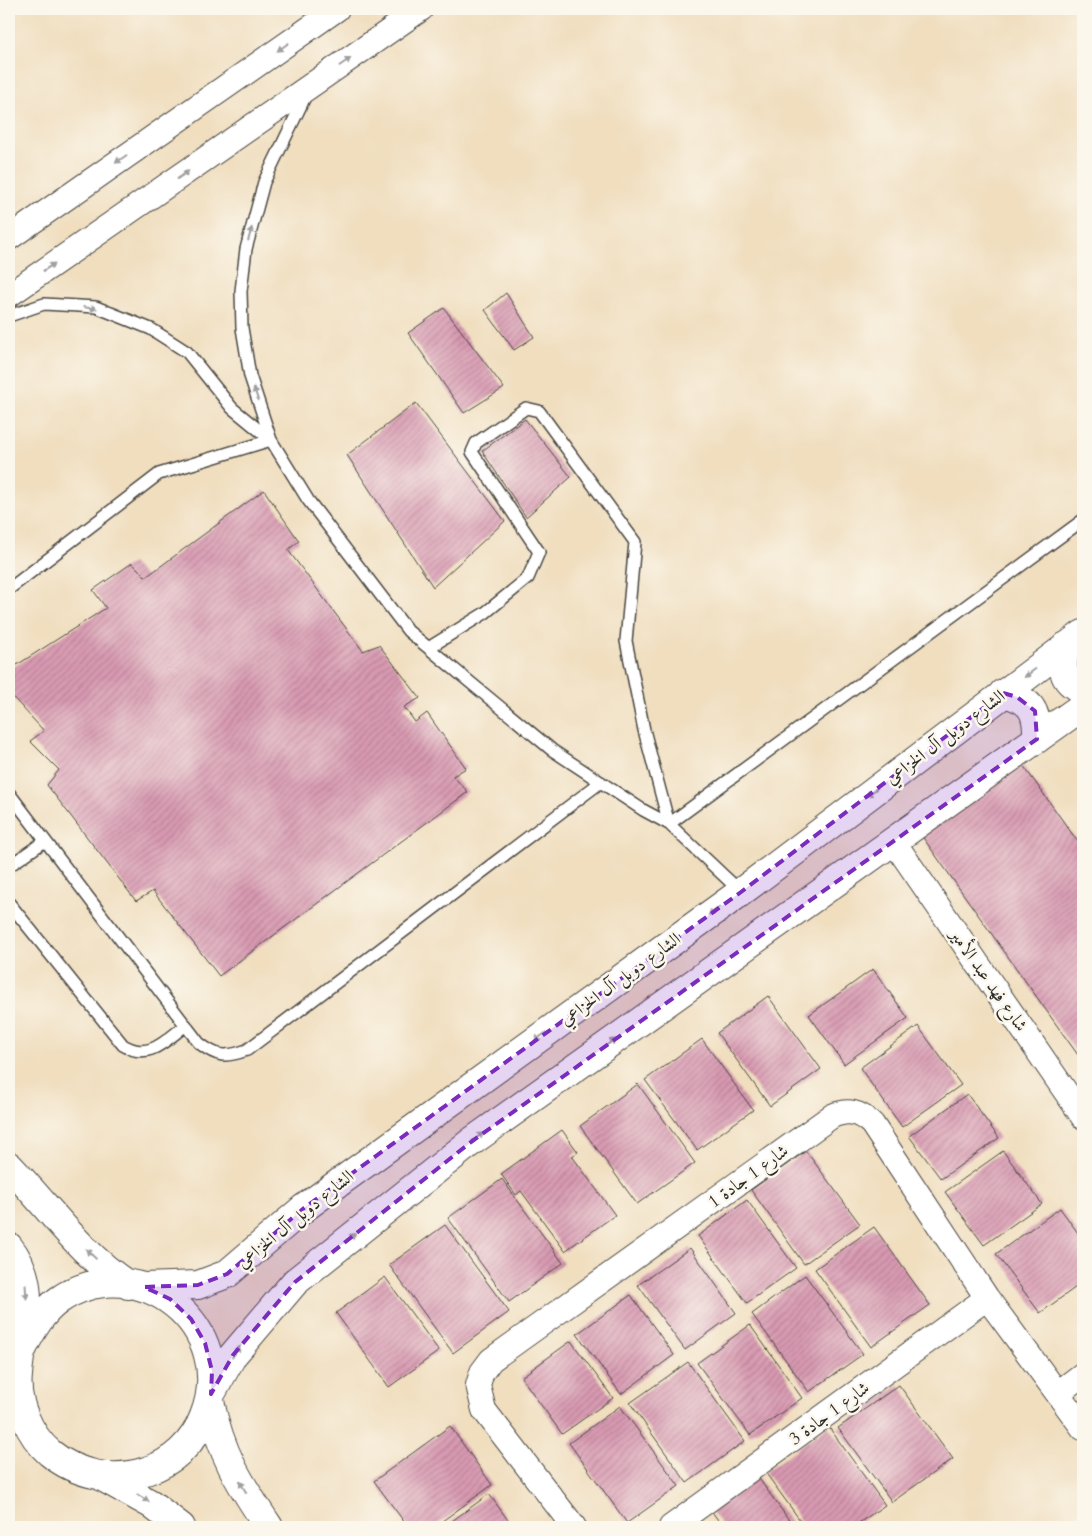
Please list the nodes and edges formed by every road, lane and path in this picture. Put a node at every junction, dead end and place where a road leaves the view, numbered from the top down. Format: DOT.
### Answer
graph roads {
  1 [pos="338,9"];
  2 [pos="421,9"];
  3 [pos="312,85"];
  4 [pos="9,238"];
  5 [pos="9,295"];
  6 [pos="9,316"];
  7 [pos="271,440"];
  8 [pos="1083,520"];
  9 [pos="9,589"];
  10 [pos="1075,640"];
  11 [pos="430,648"];
  12 [pos="1083,690"];
  13 [pos="1002,693"];
  14 [pos="1083,706"];
  15 [pos="1037,739"];
  16 [pos="601,782"];
  17 [pos="9,793"];
  18 [pos="669,824"];
  19 [pos="45,841"];
  20 [pos="894,842"];
  21 [pos="9,866"];
  22 [pos="741,892"];
  23 [pos="9,903"];
  24 [pos="186,1025"];
  25 [pos="1083,1117"];
  26 [pos="9,1166"];
  27 [pos="9,1247"];
  28 [pos="136,1286"];
  29 [pos="987,1298"];
  30 [pos="23,1348"];
  31 [pos="1083,1374"];
  32 [pos="1058,1393"];
  33 [pos="211,1397"];
  34 [pos="1083,1428"];
  35 [pos="100,1476"];
  36 [pos="181,1527"];
  37 [pos="270,1527"];
  38 [pos="574,1527"];
  39 [pos="671,1527"];
  1 -- 4 [label="street, one-way"];
  3 -- 2 [label="street, one-way"];
  5 -- 3 [label="street, one-way"];
  7 -- 3 [label="lane, one-way"];
  6 -- 7 [label="lane, one-way"];
  7 -- 9 [label="lane"];
  7 -- 11 [label="lane"];
  8 -- 18 [label="lane"];
  10 -- 12 [label="main road"];
  10 -- 13 [label="main road, الشارع دوبل آل الخزاعي, one-way"];
  11 -- 16 [label="lane"];
  11 -- 18 [label="lane"];
  13 -- 15 [label="main road"];
  13 -- 22 [label="main road, الشارع دوبل آل الخزاعي, one-way"];
  14 -- 15 [label="main road"];
  15 -- 20 [label="main road"];
  16 -- 18 [label="lane"];
  16 -- 24 [label="lane"];
  17 -- 19 [label="lane"];
  18 -- 22 [label="lane"];
  19 -- 21 [label="lane"];
  19 -- 24 [label="lane"];
  20 -- 25 [label="street, شارع فهد عبد الأمير"];
  33 -- 20 [label="main road, one-way"];
  22 -- 28 [label="main road, الشارع دوبل آل الخزاعي, one-way"];
  23 -- 24 [label="lane"];
  28 -- 26 [label="main road, one-way"];
  27 -- 30 [label="main road, one-way"];
  28 -- 30 [label="main road, الشارع دوبل آل الخزاعي"];
  28 -- 33 [label="main road"];
  29 -- 32 [label="street, شارع 1 جادة 1"];
  29 -- 38 [label="street, شارع 1 جادة 1"];
  29 -- 39 [label="street, شارع 1 جادة 3"];
  30 -- 35 [label="main road"];
  31 -- 32 [label="street"];
  32 -- 34 [label="street, شارع 1 جادة 1"];
  33 -- 35 [label="main road"];
  37 -- 33 [label="main road, one-way"];
  35 -- 36 [label="main road, one-way"];
}
